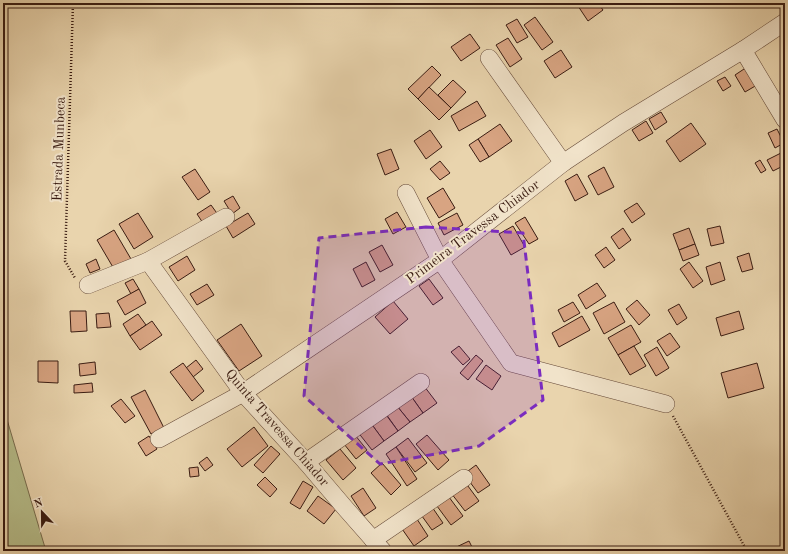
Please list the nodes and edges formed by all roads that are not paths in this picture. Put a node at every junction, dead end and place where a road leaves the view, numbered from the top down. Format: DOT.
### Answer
graph roads {
  1 [pos="785,22"];
  2 [pos="743,50"];
  3 [pos="489,58"];
  4 [pos="785,120"];
  5 [pos="563,163"];
  6 [pos="406,193"];
  7 [pos="226,217"];
  8 [pos="440,260"];
  9 [pos="148,261"];
  10 [pos="88,286"];
  11 [pos="421,382"];
  12 [pos="243,393"];
  13 [pos="666,404"];
  14 [pos="158,439"];
  15 [pos="306,462"];
  16 [pos="464,478"];
  17 [pos="378,546"];
  1 -- 2 [label="street, Primeira Travessa Chiador"];
  2 -- 4 [label="street"];
  2 -- 5 [label="street, Primeira Travessa Chiador"];
  3 -- 5 [label="street"];
  5 -- 8 [label="street, Primeira Travessa Chiador"];
  6 -- 8 [label="street"];
  7 -- 9 [label="street"];
  8 -- 12 [label="street, Primeira Travessa Chiador"];
  8 -- 13 [label="street"];
  9 -- 10 [label="street"];
  9 -- 12 [label="street, Quinta Travessa Chiador"];
  11 -- 15 [label="street"];
  12 -- 14 [label="street, Primeira Travessa Chiador"];
  12 -- 15 [label="street, Quinta Travessa Chiador"];
  15 -- 17 [label="street, Quinta Travessa Chiador"];
  16 -- 17 [label="street"];
}
